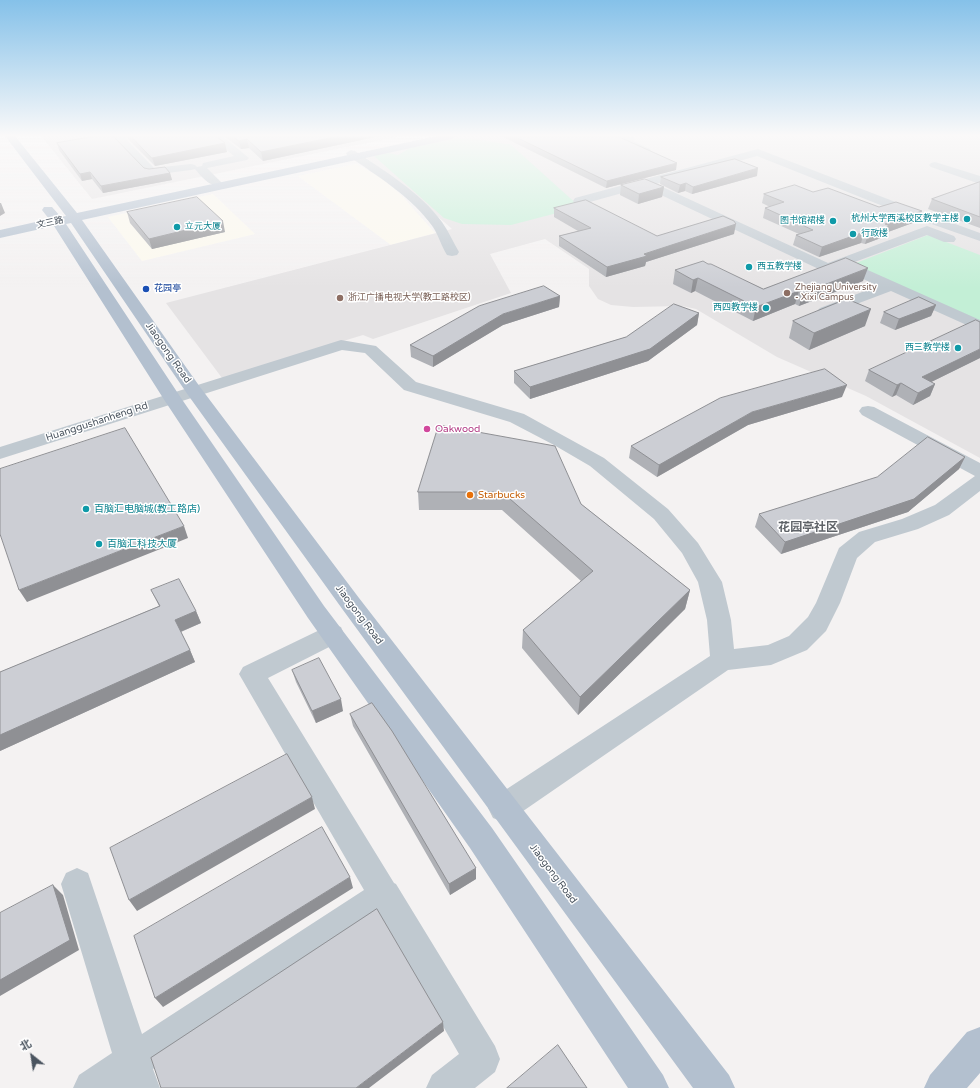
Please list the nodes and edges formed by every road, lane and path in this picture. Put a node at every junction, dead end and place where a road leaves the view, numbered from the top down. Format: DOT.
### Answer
graph roads {
  1 [pos="43,187"];
  2 [pos="196,187"];
  3 [pos="207,187"];
  4 [pos="399,187"];
  5 [pos="631,187"];
  6 [pos="652,187"];
  7 [pos="846,187"];
  8 [pos="40,198"];
  9 [pos="580,201"];
  10 [pos="929,203"];
  11 [pos="907,211"];
  12 [pos="63,218"];
  13 [pos="942,224"];
  14 [pos="0,228"];
  15 [pos="927,230"];
  16 [pos="0,234"];
  17 [pos="980,237"];
  18 [pos="980,251"];
  19 [pos="452,252"];
  20 [pos="840,263"];
  21 [pos="891,286"];
  22 [pos="825,311"];
  23 [pos="980,326"];
  24 [pos="183,394"];
  25 [pos="868,412"];
  26 [pos="0,453"];
  27 [pos="980,471"];
  28 [pos="980,481"];
  29 [pos="332,634"];
  30 [pos="723,660"];
  31 [pos="503,808"];
  32 [pos="76,884"];
  33 [pos="385,895"];
  34 [pos="980,1045"];
  35 [pos="137,1075"];
  36 [pos="92,1088"];
  37 [pos="445,1088"];
  38 [pos="650,1088"];
  39 [pos="716,1088"];
  40 [pos="943,1088"];
  1 -- 12 [label="main road, Jiaogong Road"];
  2 -- 12 [label="main road"];
  3 -- 12 [label="main road, 文三路"];
  4 -- 19 [label="street"];
  5 -- 9 [label="street"];
  6 -- 20 [label="street"];
  7 -- 11 [label="street"];
  8 -- 12 [label="main road, Jiaogong Road"];
  10 -- 11 [label="street"];
  11 -- 13 [label="street"];
  12 -- 14 [label="main road"];
  12 -- 16 [label="main road, 文三路"];
  12 -- 24 [label="main road, Jiaogong Road"];
  13 -- 15 [label="street"];
  13 -- 17 [label="street"];
  15 -- 18 [label="street"];
  15 -- 20 [label="street"];
  20 -- 21 [label="street"];
  21 -- 22 [label="street"];
  21 -- 23 [label="street"];
  24 -- 26 [label="street, Huanggushanheng Rd"];
  24 -- 29 [label="main road, Jiaogong Road"];
  24 -- 30 [label="street, Huanggushanheng Rd"];
  24 -- 31 [label="main road, Jiaogong Road"];
  25 -- 27 [label="street"];
  28 -- 30 [label="street"];
  29 -- 33 [label="street"];
  29 -- 38 [label="main road, Jiaogong Road"];
  30 -- 31 [label="street"];
  31 -- 39 [label="main road, Jiaogong Road"];
  32 -- 35 [label="street"];
  33 -- 35 [label="street"];
  33 -- 37 [label="street"];
  34 -- 40 [label="main road"];
  35 -- 36 [label="street"];
}
